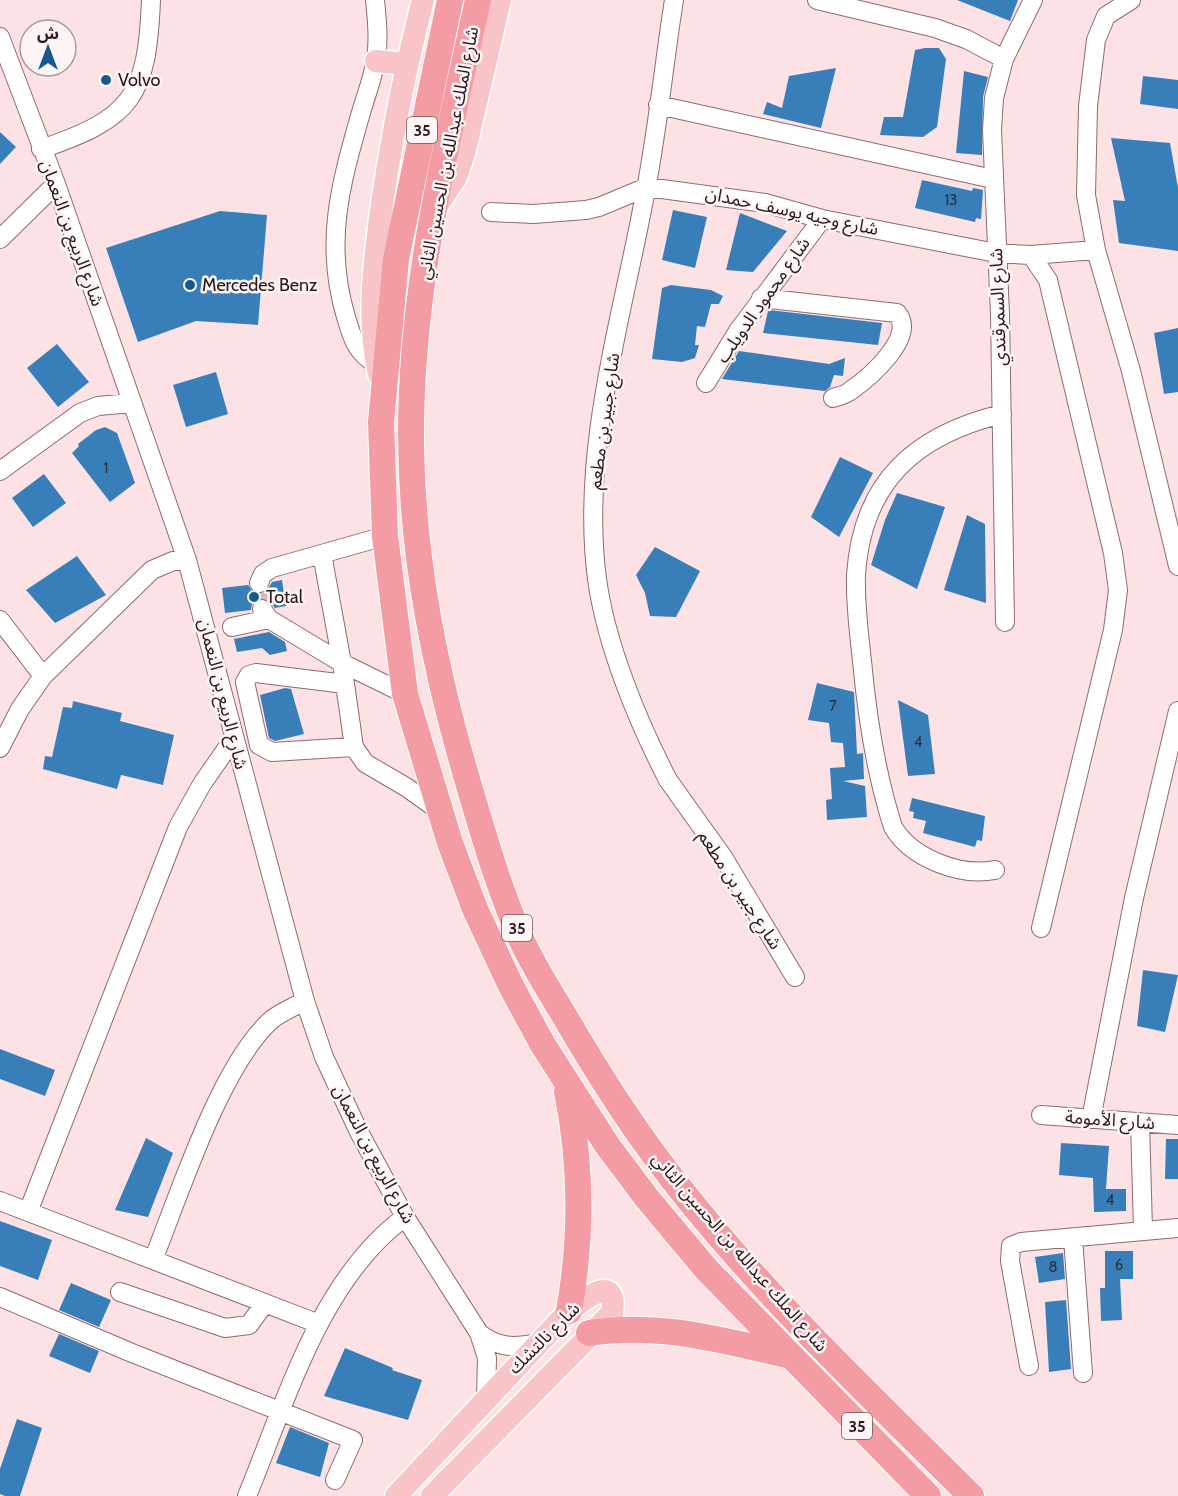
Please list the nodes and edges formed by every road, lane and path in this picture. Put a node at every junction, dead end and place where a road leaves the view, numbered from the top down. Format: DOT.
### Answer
graph roads {
  1 [pos="151,0"];
  2 [pos="375,0"];
  3 [pos="423,0"];
  4 [pos="450,0"];
  5 [pos="478,0"];
  6 [pos="500,0"];
  7 [pos="674,0"];
  8 [pos="816,0"];
  9 [pos="1033,0"];
  10 [pos="1131,0"];
  11 [pos="0,37"];
  12 [pos="1004,59"];
  13 [pos="376,61"];
  14 [pos="406,64"];
  15 [pos="658,105"];
  16 [pos="41,149"];
  17 [pos="993,179"];
  18 [pos="56,183"];
  19 [pos="647,187"];
  20 [pos="434,201"];
  21 [pos="491,212"];
  22 [pos="822,219"];
  23 [pos="0,239"];
  24 [pos="1096,250"];
  25 [pos="996,253"];
  26 [pos="1031,255"];
  27 [pos="761,298"];
  28 [pos="377,364"];
  29 [pos="706,383"];
  30 [pos="383,392"];
  31 [pos="832,398"];
  32 [pos="131,403"];
  33 [pos="1002,414"];
  34 [pos="0,471"];
  35 [pos="385,536"];
  36 [pos="322,554"];
  37 [pos="187,560"];
  38 [pos="1178,566"];
  39 [pos="259,583"];
  40 [pos="0,620"];
  41 [pos="1005,622"];
  42 [pos="232,627"];
  43 [pos="342,663"];
  44 [pos="43,676"];
  45 [pos="345,684"];
  46 [pos="405,694"];
  47 [pos="1178,711"];
  48 [pos="234,738"];
  49 [pos="354,747"];
  50 [pos="0,748"];
  51 [pos="441,812"];
  52 [pos="995,870"];
  53 [pos="1041,928"];
  54 [pos="795,977"];
  55 [pos="305,1001"];
  56 [pos="565,1080"];
  57 [pos="1041,1115"];
  58 [pos="1091,1119"];
  59 [pos="1140,1122"];
  60 [pos="1178,1125"];
  61 [pos="0,1201"];
  62 [pos="28,1212"];
  63 [pos="405,1217"];
  64 [pos="1178,1228"];
  65 [pos="1143,1230"];
  66 [pos="1073,1238"];
  67 [pos="153,1260"];
  68 [pos="120,1292"];
  69 [pos="0,1297"];
  70 [pos="265,1304"];
  71 [pos="569,1311"];
  72 [pos="319,1324"];
  73 [pos="479,1333"];
  74 [pos="590,1333"];
  75 [pos="537,1343"];
  76 [pos="787,1355"];
  77 [pos="1029,1366"];
  78 [pos="1083,1373"];
  79 [pos="486,1397"];
  80 [pos="282,1412"];
  81 [pos="335,1480"];
  82 [pos="247,1496"];
  83 [pos="396,1496"];
  84 [pos="432,1496"];
  85 [pos="928,1496"];
  86 [pos="971,1496"];
  1 -- 16 [label="street"];
  2 -- 13 [label="street"];
  3 -- 14 [label="main road"];
  4 -- 30 [label="highway, شارع الملك عبدالله بن الحسين الثاني / 35"];
  5 -- 20 [label="highway, شارع الملك عبدالله بن الحسين الثاني / 35"];
  6 -- 20 [label="main road"];
  7 -- 15 [label="street, شارع جبير بن مطعم"];
  8 -- 12 [label="street"];
  9 -- 12 [label="street, شارع السمرقندي"];
  10 -- 24 [label="street"];
  11 -- 16 [label="street, شارع الربيع بن النعمان"];
  12 -- 17 [label="street, شارع السمرقندي"];
  13 -- 14 [label="main road"];
  13 -- 28 [label="street"];
  14 -- 28 [label="main road"];
  15 -- 17 [label="street"];
  15 -- 19 [label="street, شارع جبير بن مطعم"];
  16 -- 18 [label="street, شارع الربيع بن النعمان"];
  17 -- 25 [label="street, شارع السمرقندي"];
  18 -- 23 [label="street"];
  18 -- 32 [label="street, شارع الربيع بن النعمان"];
  19 -- 21 [label="street, شارع وجيه يوسف حمدان"];
  19 -- 22 [label="street, شارع وجيه يوسف حمدان"];
  19 -- 54 [label="street, شارع جبير بن مطعم"];
  20 -- 86 [label="highway, شارع الملك عبدالله بن الحسين الثاني / 35"];
  22 -- 25 [label="street, شارع وجيه يوسف حمدان"];
  22 -- 27 [label="street, شارع محمود الدويلب"];
  24 -- 26 [label="street, شارع وجيه يوسف حمدان"];
  24 -- 38 [label="street"];
  25 -- 26 [label="street, شارع وجيه يوسف حمدان"];
  25 -- 33 [label="street, شارع السمرقندي"];
  26 -- 53 [label="street"];
  27 -- 29 [label="street, شارع محمود الدويلب"];
  27 -- 31 [label="street"];
  28 -- 30 [label="main road"];
  30 -- 35 [label="highway, شارع الملك عبدالله بن الحسين الثاني / 35"];
  32 -- 34 [label="street"];
  32 -- 37 [label="street, شارع الربيع بن النعمان"];
  33 -- 41 [label="street, شارع السمرقندي"];
  33 -- 52 [label="street"];
  35 -- 36 [label="street"];
  35 -- 46 [label="highway, شارع الملك عبدالله بن الحسين الثاني / 35"];
  36 -- 39 [label="street"];
  36 -- 43 [label="street"];
  37 -- 44 [label="street"];
  37 -- 48 [label="street, شارع الربيع بن النعمان"];
  40 -- 44 [label="street"];
  42 -- 43 [label="street"];
  43 -- 45 [label="street"];
  43 -- 46 [label="street"];
  44 -- 50 [label="street"];
  45 -- 49 [label="street"];
  45 -- 49 [label="street"];
  46 -- 51 [label="highway, شارع الملك عبدالله بن الحسين الثاني / 35"];
  47 -- 58 [label="street"];
  48 -- 55 [label="street, شارع الربيع بن النعمان"];
  48 -- 62 [label="street"];
  49 -- 51 [label="street"];
  51 -- 56 [label="highway, شارع الملك عبدالله بن الحسين الثاني / 35"];
  55 -- 63 [label="street, شارع الربيع بن النعمان"];
  55 -- 67 [label="street"];
  56 -- 71 [label="highway"];
  56 -- 76 [label="highway, شارع الملك عبدالله بن الحسين الثاني / 35"];
  57 -- 58 [label="street, شارع الأمومة"];
  58 -- 59 [label="street, شارع الأمومة"];
  59 -- 60 [label="street, شارع الأمومة"];
  59 -- 65 [label="street"];
  61 -- 62 [label="street"];
  62 -- 67 [label="street"];
  63 -- 72 [label="street"];
  63 -- 73 [label="street, شارع الربيع بن النعمان"];
  64 -- 65 [label="street"];
  65 -- 66 [label="street"];
  66 -- 77 [label="street"];
  66 -- 78 [label="street"];
  67 -- 70 [label="street"];
  68 -- 70 [label="street"];
  69 -- 80 [label="street"];
  70 -- 72 [label="street"];
  71 -- 74 [label="main road, شارع نالتشك"];
  71 -- 75 [label="main road, شارع نالتشك"];
  72 -- 80 [label="street"];
  73 -- 75 [label="street"];
  73 -- 79 [label="street, شارع الربيع بن النعمان"];
  74 -- 76 [label="highway"];
  74 -- 84 [label="main road, شارع نالتشك"];
  75 -- 79 [label="main road, شارع نالتشك"];
  76 -- 85 [label="highway, شارع الملك عبدالله بن الحسين الثاني / 35"];
  79 -- 83 [label="main road, شارع نالتشك"];
  80 -- 81 [label="street"];
  80 -- 82 [label="street"];
}
